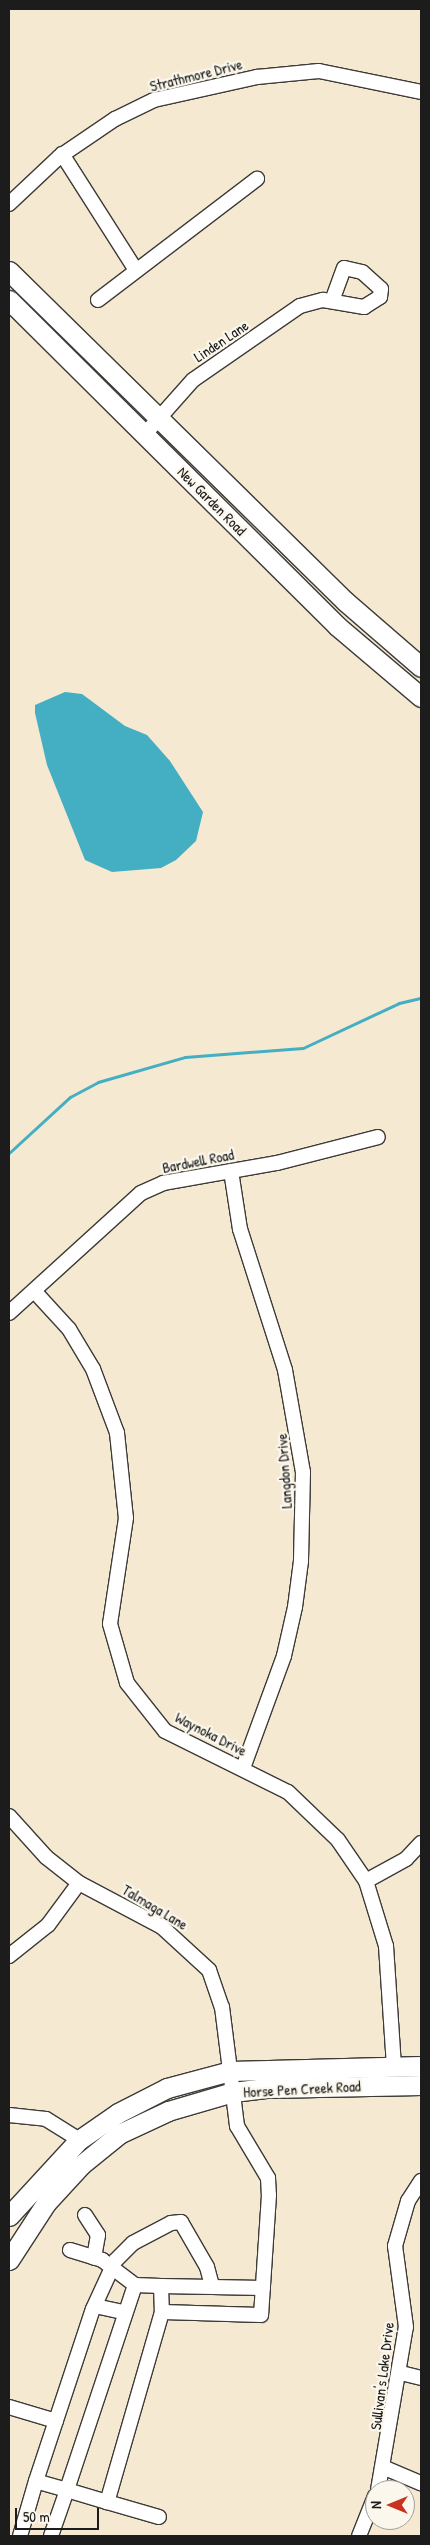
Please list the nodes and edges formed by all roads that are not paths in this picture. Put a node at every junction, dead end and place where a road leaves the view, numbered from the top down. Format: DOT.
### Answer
graph roads {
  1 [pos="421,92"];
  2 [pos="62,154"];
  3 [pos="257,178"];
  4 [pos="9,204"];
  5 [pos="136,270"];
  6 [pos="9,272"];
  7 [pos="9,300"];
  8 [pos="98,300"];
  9 [pos="332,301"];
  10 [pos="161,419"];
  11 [pos="146,434"];
  12 [pos="212,470"];
  13 [pos="198,486"];
  14 [pos="421,667"];
  15 [pos="417,692"];
  16 [pos="378,1137"];
  17 [pos="231,1171"];
  18 [pos="36,1293"];
  19 [pos="9,1313"];
  20 [pos="243,1768"];
  21 [pos="9,1816"];
  22 [pos="421,1843"];
  23 [pos="366,1881"];
  24 [pos="79,1883"];
  25 [pos="9,1956"];
  26 [pos="394,2066"];
  27 [pos="421,2066"];
  28 [pos="230,2071"];
  29 [pos="421,2085"];
  30 [pos="233,2092"];
  31 [pos="9,2115"];
  32 [pos="79,2140"];
  33 [pos="421,2181"];
  34 [pos="86,2215"];
  35 [pos="9,2216"];
  36 [pos="70,2250"];
  37 [pos="94,2258"];
  38 [pos="9,2260"];
  39 [pos="113,2270"];
  40 [pos="135,2285"];
  41 [pos="161,2286"];
  42 [pos="212,2286"];
  43 [pos="263,2288"];
  44 [pos="94,2306"];
  45 [pos="123,2312"];
  46 [pos="162,2312"];
  47 [pos="401,2373"];
  48 [pos="421,2378"];
  49 [pos="9,2407"];
  50 [pos="56,2421"];
  51 [pos="385,2468"];
  52 [pos="381,2480"];
  53 [pos="36,2481"];
  54 [pos="421,2483"];
  55 [pos="67,2490"];
  56 [pos="107,2502"];
  57 [pos="160,2517"];
  58 [pos="365,2521"];
  59 [pos="20,2536"];
  60 [pos="50,2536"];
  61 [pos="359,2536"];
  1 -- 2 [label="street, Strathmore Drive"];
  2 -- 4 [label="street, Strathmore Drive"];
  2 -- 5 [label="street"];
  3 -- 5 [label="street"];
  5 -- 8 [label="street"];
  6 -- 10 [label="main road, New Garden Road"];
  7 -- 11 [label="main road, New Garden Road"];
  9 -- 10 [label="street, Linden Lane"];
  10 -- 11 [label="street, Linden Lane"];
  10 -- 12 [label="main road, New Garden Road"];
  11 -- 13 [label="main road, New Garden Road"];
  12 -- 13 [label="main road"];
  12 -- 14 [label="main road, New Garden Road"];
  13 -- 15 [label="main road, New Garden Road"];
  16 -- 17 [label="street, Bardwell Road"];
  17 -- 18 [label="street, Bardwell Road"];
  17 -- 20 [label="street, Langdon Drive"];
  18 -- 19 [label="street, Bardwell Road"];
  18 -- 20 [label="street, Waynoka Drive"];
  20 -- 23 [label="street, Waynoka Drive"];
  21 -- 24 [label="street, Talmaga Lane"];
  22 -- 23 [label="street"];
  23 -- 26 [label="street, Waynoka Drive"];
  24 -- 25 [label="street"];
  24 -- 28 [label="street, Talmaga Lane"];
  26 -- 27 [label="main road, Horse Pen Creek Road"];
  26 -- 28 [label="main road, Horse Pen Creek Road"];
  28 -- 30 [label="street, Talmaga Lane"];
  28 -- 32 [label="main road, Horse Pen Creek Road"];
  29 -- 30 [label="main road, Horse Pen Creek Road"];
  30 -- 38 [label="main road, Horse Pen Creek Road"];
  30 -- 43 [label="street, Talmaga Lane"];
  31 -- 32 [label="street"];
  32 -- 35 [label="main road, Horse Pen Creek Road"];
  33 -- 47 [label="street, Sullivan's Lake Drive"];
  34 -- 37 [label="street"];
  36 -- 37 [label="street"];
  37 -- 39 [label="street"];
  39 -- 40 [label="street"];
  39 -- 42 [label="street"];
  39 -- 44 [label="street"];
  40 -- 41 [label="street"];
  40 -- 45 [label="street"];
  41 -- 42 [label="street"];
  41 -- 46 [label="street"];
  42 -- 43 [label="street"];
  43 -- 46 [label="street, Talmaga Lane"];
  44 -- 45 [label="street"];
  44 -- 50 [label="street"];
  45 -- 55 [label="street"];
  46 -- 56 [label="street"];
  47 -- 48 [label="street"];
  47 -- 51 [label="street, Sullivan's Lake Drive"];
  49 -- 50 [label="street"];
  50 -- 53 [label="street"];
  51 -- 52 [label="street, Sullivan's Lake Drive"];
  51 -- 54 [label="street"];
  53 -- 55 [label="street"];
  53 -- 59 [label="street"];
  55 -- 56 [label="street"];
  55 -- 60 [label="street"];
  56 -- 57 [label="street"];
  58 -- 61 [label="street"];
}
